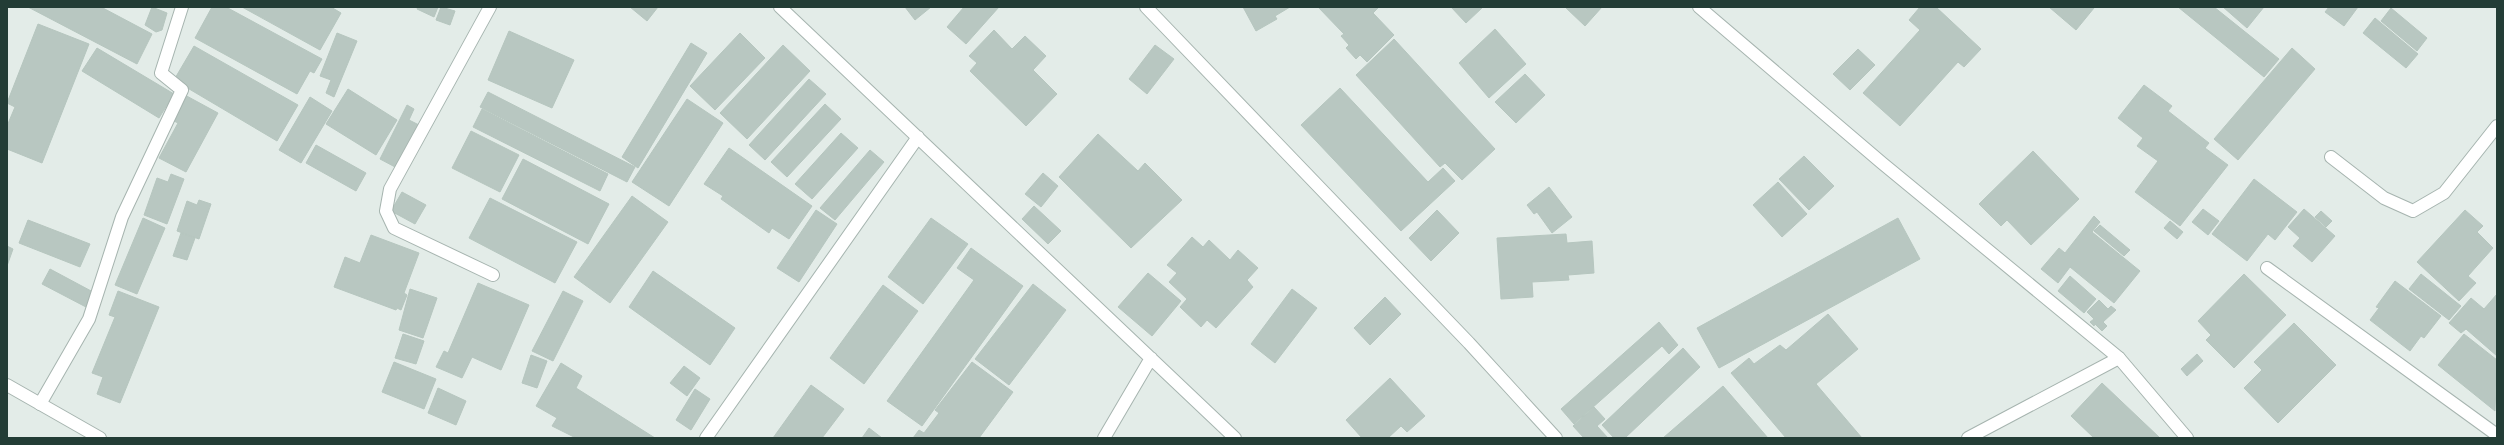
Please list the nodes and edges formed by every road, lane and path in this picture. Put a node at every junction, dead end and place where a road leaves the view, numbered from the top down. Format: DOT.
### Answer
graph roads {
  1 [pos="182,7"];
  2 [pos="490,7"];
  3 [pos="780,7"];
  4 [pos="1146,7"];
  5 [pos="1699,7"];
  6 [pos="2497,126"];
  7 [pos="918,137"];
  8 [pos="2332,156"];
  9 [pos="2267,268"];
  10 [pos="493,275"];
  11 [pos="1152,358"];
  12 [pos="2119,358"];
  13 [pos="7,385"];
  14 [pos="40,404"];
  15 [pos="2497,435"];
  16 [pos="100,438"];
  17 [pos="706,438"];
  18 [pos="1104,438"];
  19 [pos="1235,438"];
  20 [pos="1556,438"];
  21 [pos="1968,438"];
  22 [pos="2187,438"];
  1 -- 14 [label="street"];
  2 -- 10 [label="street"];
  3 -- 7 [label="street"];
  4 -- 20 [label="street"];
  5 -- 12 [label="street"];
  6 -- 8 [label="street"];
  7 -- 11 [label="street"];
  7 -- 17 [label="street"];
  9 -- 15 [label="street"];
  11 -- 18 [label="street"];
  11 -- 19 [label="street"];
  12 -- 21 [label="street"];
  12 -- 22 [label="street"];
  13 -- 14 [label="street"];
  14 -- 16 [label="street"];
}
